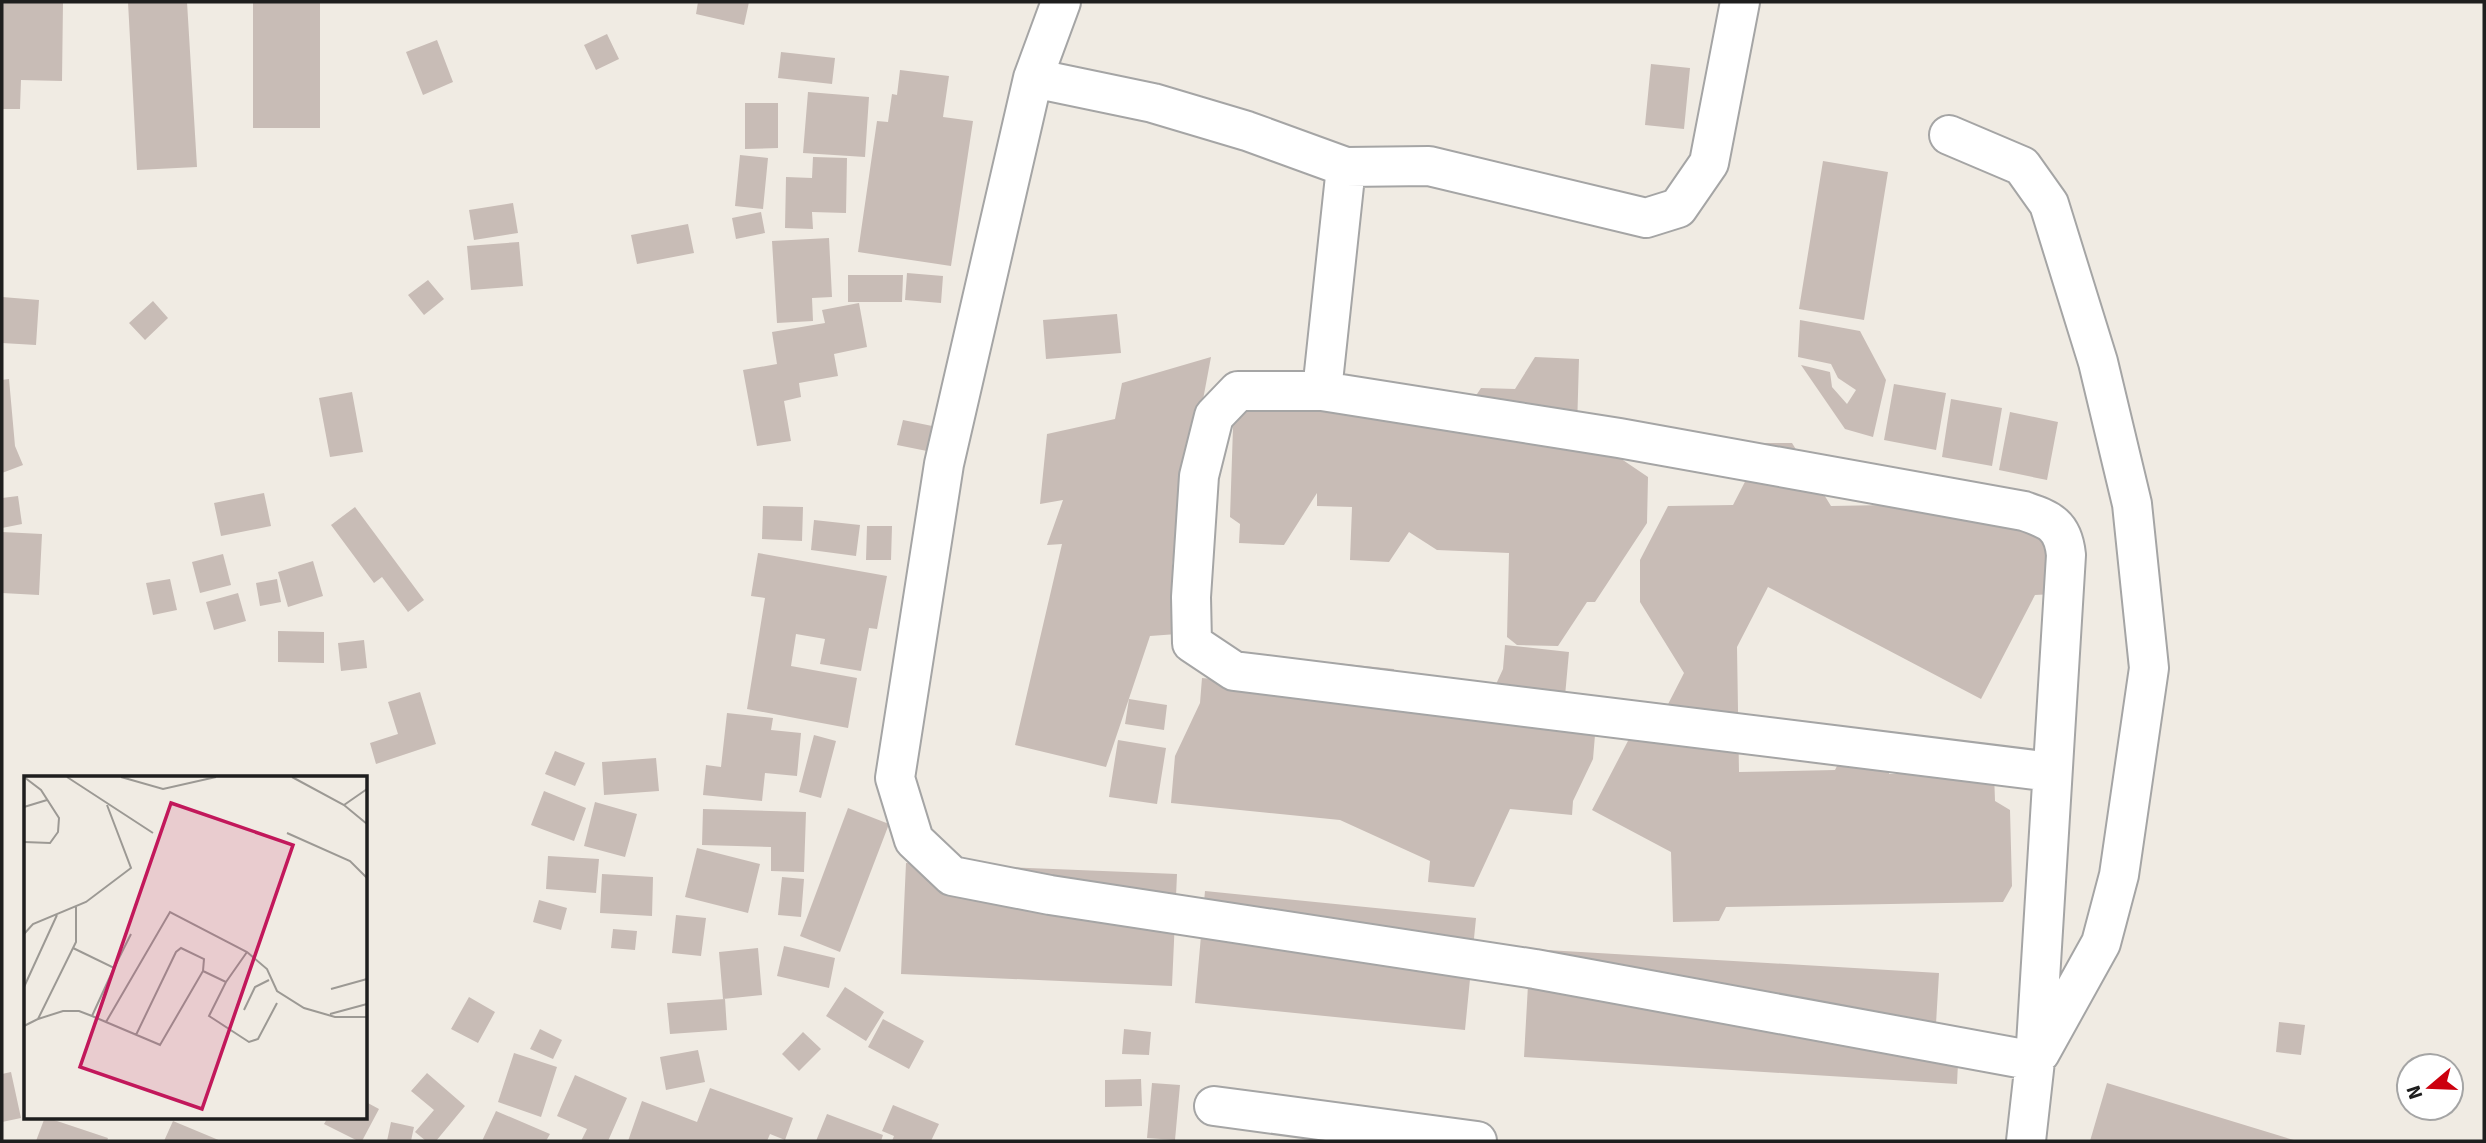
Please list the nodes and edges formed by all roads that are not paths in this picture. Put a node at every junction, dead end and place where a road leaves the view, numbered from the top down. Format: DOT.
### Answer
graph roads {
  1 [pos="1062,2"];
  2 [pos="1740,2"];
  3 [pos="1033,78"];
  4 [pos="1949,135"];
  5 [pos="1346,167"];
  6 [pos="1322,391"];
  7 [pos="2052,772"];
  8 [pos="2035,1061"];
  9 [pos="1214,1106"];
  10 [pos="1478,1141"];
  11 [pos="2025,1141"];
  1 -- 3 [label="street"];
  2 -- 5 [label="street"];
  3 -- 5 [label="street"];
  3 -- 8 [label="street"];
  4 -- 8 [label="street"];
  5 -- 6 [label="street"];
  6 -- 7 [label="street"];
  6 -- 7 [label="street"];
  7 -- 8 [label="street"];
  8 -- 11 [label="street"];
  9 -- 10 [label="street"];
}
